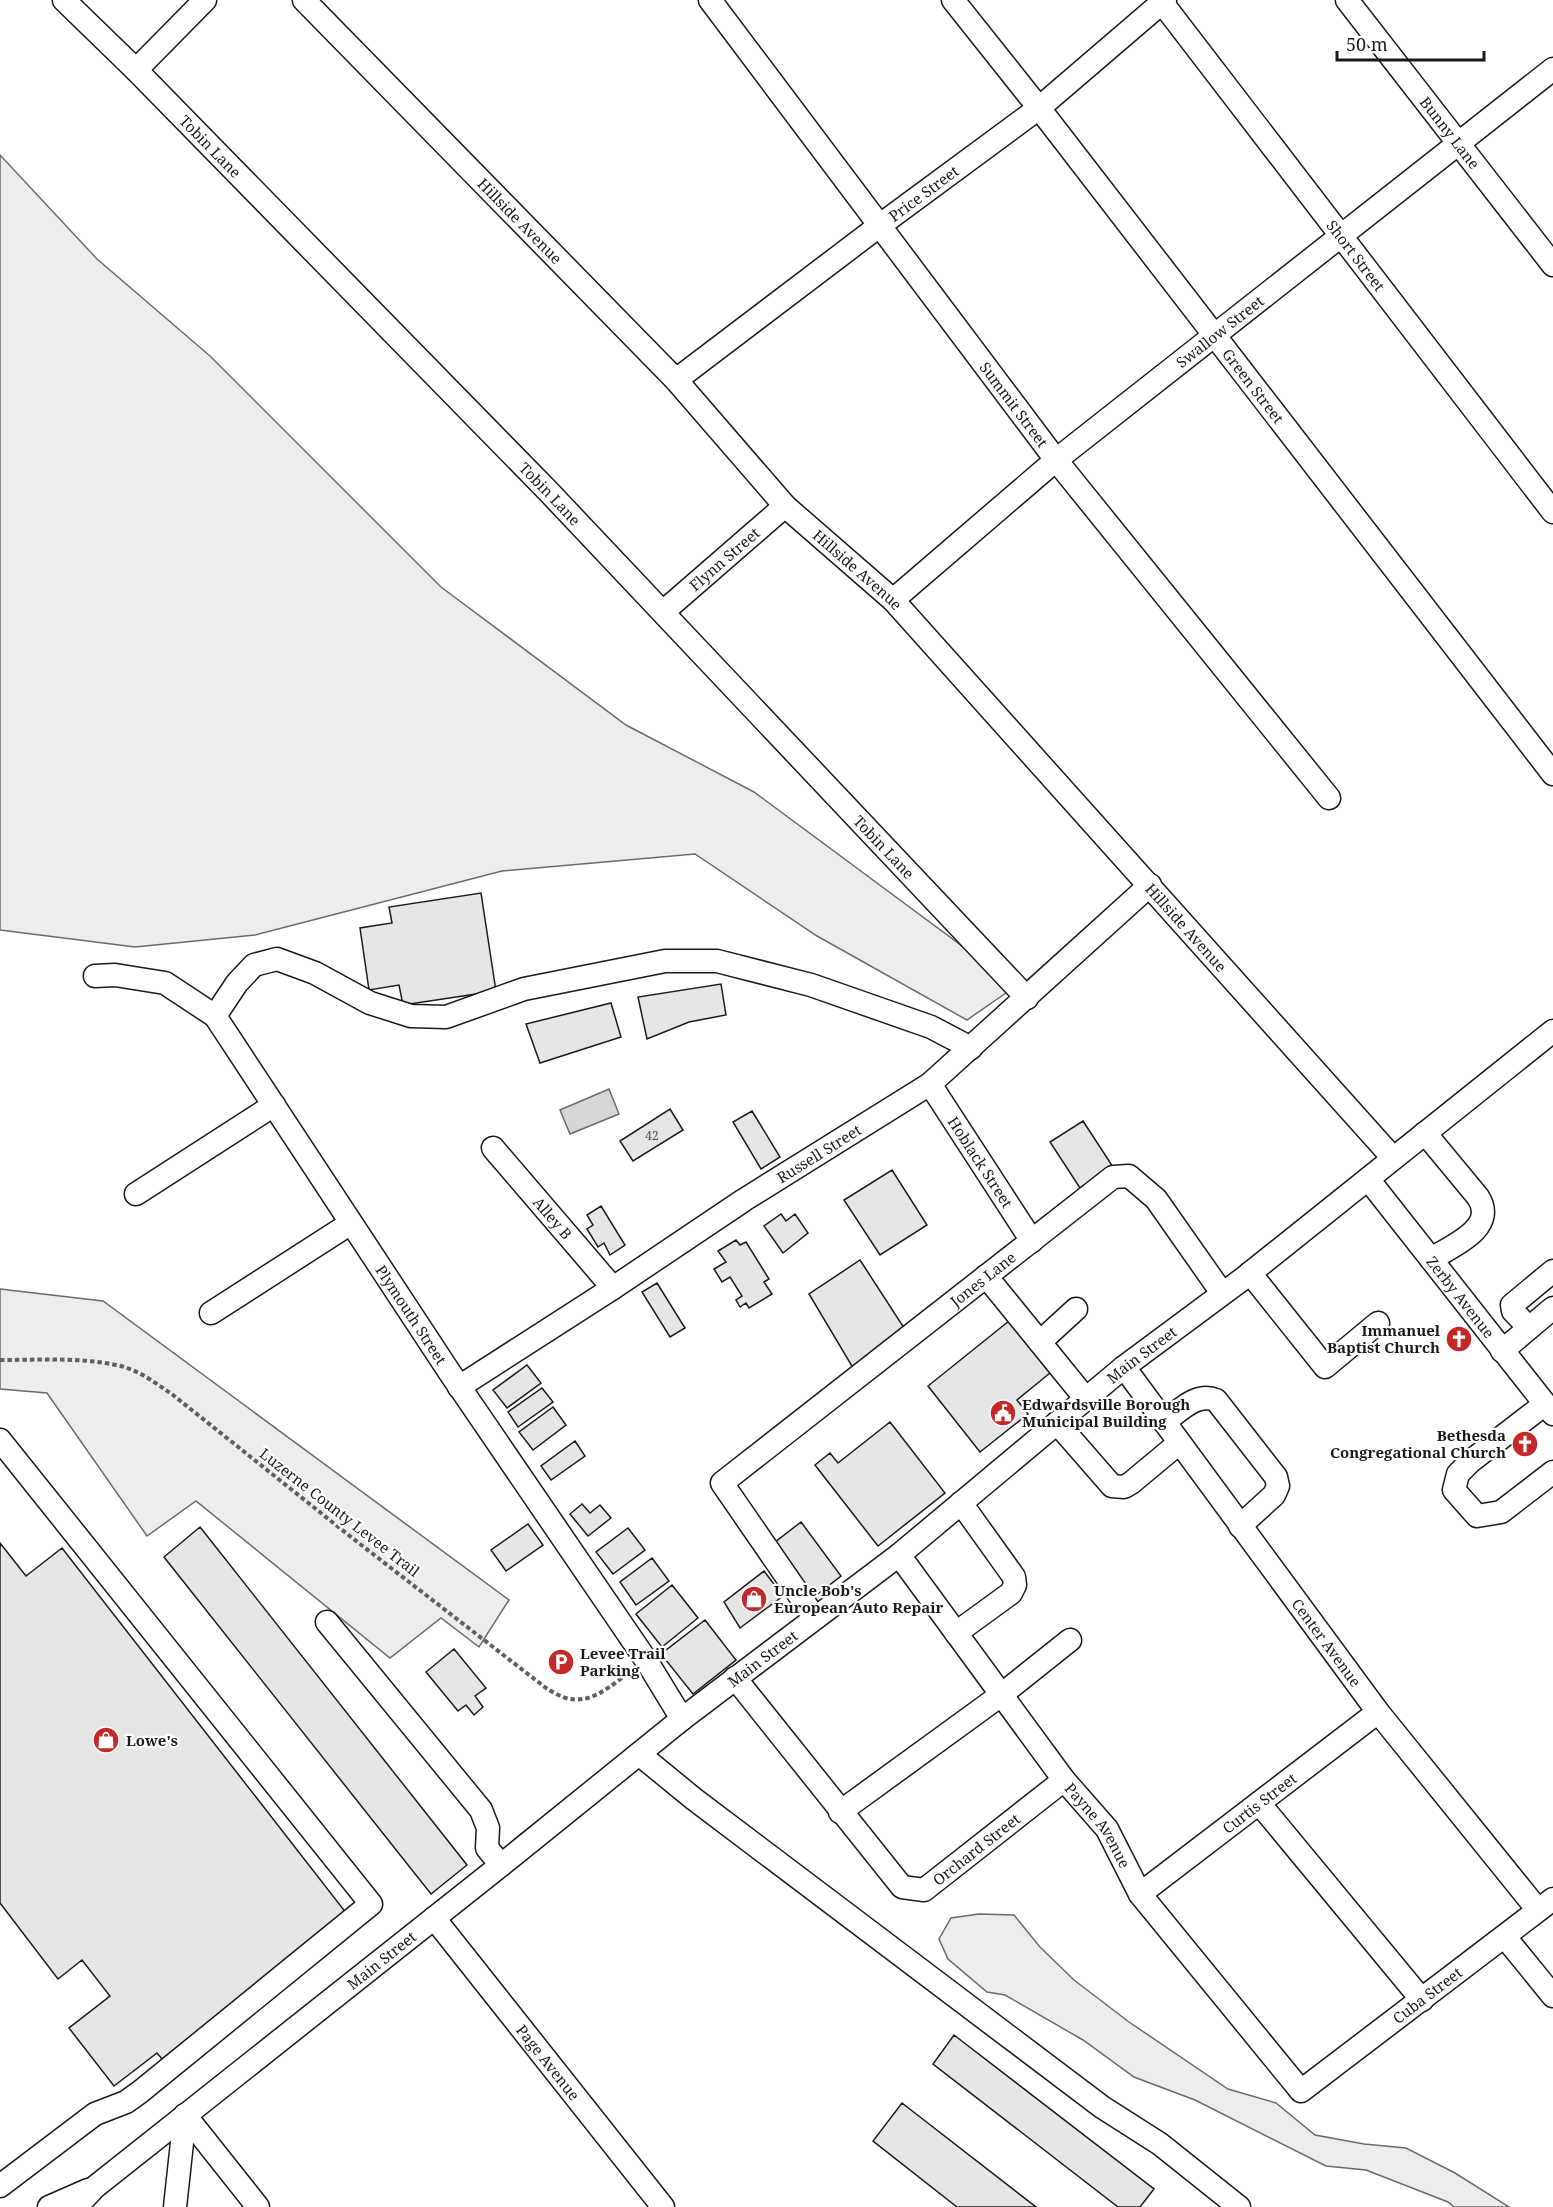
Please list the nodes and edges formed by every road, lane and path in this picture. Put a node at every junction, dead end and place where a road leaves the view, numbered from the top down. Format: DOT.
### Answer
graph roads {
  1 [pos="64,0"];
  2 [pos="206,0"];
  3 [pos="710,0"];
  4 [pos="953,0"];
  5 [pos="1347,0"];
  6 [pos="1162,1"];
  7 [pos="313,3"];
  8 [pos="1553,69"];
  9 [pos="136,70"];
  10 [pos="1039,108"];
  11 [pos="1459,144"];
  12 [pos="879,226"];
  13 [pos="1340,234"];
  14 [pos="1553,265"];
  15 [pos="1215,335"];
  16 [pos="676,380"];
  17 [pos="1056,460"];
  18 [pos="785,506"];
  19 [pos="1553,512"];
  20 [pos="893,600"];
  21 [pos="663,612"];
  22 [pos="1553,774"];
  23 [pos="1329,798"];
  24 [pos="1150,885"];
  25 [pos="95,976"];
  26 [pos="1027,998"];
  27 [pos="215,1016"];
  28 [pos="1553,1031"];
  29 [pos="971,1048"];
  30 [pos="930,1084"];
  31 [pos="274,1106"];
  32 [pos="1425,1132"];
  33 [pos="493,1148"];
  34 [pos="1393,1158"];
  35 [pos="1368,1179"];
  36 [pos="136,1194"];
  37 [pos="351,1223"];
  38 [pos="1032,1241"];
  39 [pos="1431,1259"];
  40 [pos="1553,1271"];
  41 [pos="1250,1273"];
  42 [pos="986,1276"];
  43 [pos="613,1288"];
  44 [pos="1222,1293"];
  45 [pos="1553,1308"];
  46 [pos="1076,1309"];
  47 [pos="211,1313"];
  48 [pos="1378,1323"];
  49 [pos="1529,1328"];
  50 [pos="1040,1342"];
  51 [pos="1502,1351"];
  52 [pos="0,1360"];
  53 [pos="1124,1367"];
  54 [pos="459,1387"];
  55 [pos="1086,1399"];
  56 [pos="1549,1409"];
  57 [pos="1164,1422"];
  58 [pos="1057,1423"];
  59 [pos="0,1440"];
  60 [pos="1179,1443"];
  61 [pos="1553,1472"];
  62 [pos="961,1503"];
  63 [pos="1240,1526"];
  64 [pos="899,1555"];
  65 [pos="814,1618"];
  66 [pos="327,1622"];
  67 [pos="956,1633"];
  68 [pos="1070,1640"];
  69 [pos="646,1660"];
  70 [pos="735,1678"];
  71 [pos="1001,1695"];
  72 [pos="1378,1712"];
  73 [pos="682,1719"];
  74 [pos="639,1754"];
  75 [pos="1064,1780"];
  76 [pos="1259,1803"];
  77 [pos="840,1812"];
  78 [pos="501,1865"];
  79 [pos="1140,1894"];
  80 [pos="1546,1904"];
  81 [pos="434,1918"];
  82 [pos="1505,1937"];
  83 [pos="1553,1996"];
  84 [pos="1422,2000"];
  85 [pos="1301,2091"];
  86 [pos="185,2115"];
  87 [pos="0,2186"];
  88 [pos="95,2187"];
  89 [pos="49,2207"];
  90 [pos="76,2207"];
  91 [pos="175,2207"];
  92 [pos="258,2207"];
  93 [pos="663,2207"];
  94 [pos="1239,2207"];
  1 -- 9 [label="street, Tobin Lane"];
  2 -- 9 [label="street"];
  3 -- 12 [label="street, Summit Street"];
  4 -- 10 [label="street, Green Street"];
  5 -- 11 [label="street, Bunny Lane"];
  6 -- 10 [label="street, Price Street"];
  6 -- 13 [label="street, Short Street"];
  7 -- 16 [label="street, Hillside Avenue"];
  8 -- 11 [label="street, Swallow Street"];
  9 -- 21 [label="street, Tobin Lane"];
  10 -- 12 [label="street, Price Street"];
  10 -- 15 [label="street, Green Street"];
  11 -- 13 [label="street, Swallow Street"];
  11 -- 14 [label="street, Bunny Lane"];
  12 -- 16 [label="street, Price Street"];
  12 -- 17 [label="street, Summit Street"];
  13 -- 15 [label="street, Swallow Street"];
  13 -- 19 [label="street, Short Street"];
  15 -- 17 [label="street, Swallow Street"];
  15 -- 22 [label="street, Green Street"];
  16 -- 18 [label="street, Hillside Avenue"];
  17 -- 20 [label="street, Swallow Street"];
  17 -- 23 [label="street, Summit Street"];
  18 -- 20 [label="street, Hillside Avenue"];
  18 -- 21 [label="street, Flynn Street"];
  20 -- 24 [label="street, Hillside Avenue"];
  21 -- 26 [label="street, Tobin Lane"];
  24 -- 26 [label="street, Russell Street"];
  24 -- 34 [label="street, Hillside Avenue"];
  25 -- 27 [label="street, Plymouth Street"];
  26 -- 29 [label="street, Russell Street"];
  27 -- 29 [label="street"];
  27 -- 31 [label="street, Plymouth Street"];
  28 -- 32 [label="street, Main Street"];
  29 -- 30 [label="street, Russell Street"];
  30 -- 38 [label="street, Hoblack Street"];
  30 -- 43 [label="street, Russell Street"];
  31 -- 36 [label="street"];
  31 -- 37 [label="street, Plymouth Street"];
  32 -- 34 [label="street, Main Street"];
  32 -- 39 [label="street"];
  33 -- 43 [label="street, Alley B"];
  34 -- 35 [label="street, Main Street"];
  35 -- 39 [label="street, Zerby Avenue"];
  35 -- 41 [label="street, Main Street"];
  37 -- 47 [label="street"];
  37 -- 54 [label="street, Plymouth Street"];
  38 -- 42 [label="street, Jones Lane"];
  38 -- 44 [label="street, Jones Lane"];
  39 -- 51 [label="street, Zerby Avenue"];
  40 -- 49 [label="street"];
  41 -- 44 [label="street, Main Street"];
  41 -- 48 [label="street"];
  42 -- 50 [label="street"];
  42 -- 65 [label="street, Jones Lane"];
  43 -- 54 [label="street, Russell Street"];
  44 -- 53 [label="street, Main Street"];
  45 -- 49 [label="street"];
  46 -- 50 [label="street"];
  49 -- 51 [label="street"];
  50 -- 55 [label="street"];
  51 -- 56 [label="street, Zerby Avenue"];
  52 -- 69 [label="path, Luzerne County Levee Trail"];
  53 -- 55 [label="street, Main Street"];
  53 -- 57 [label="street, Center Avenue"];
  54 -- 69 [label="street, Plymouth Street"];
  55 -- 58 [label="street, Main Street"];
  56 -- 61 [label="street"];
  57 -- 60 [label="street, Center Avenue"];
  57 -- 63 [label="street"];
  58 -- 60 [label="street"];
  58 -- 62 [label="street, Main Street"];
  59 -- 87 [label="street"];
  60 -- 63 [label="street, Center Avenue"];
  62 -- 64 [label="street, Main Street"];
  62 -- 67 [label="street"];
  63 -- 72 [label="street, Center Avenue"];
  64 -- 65 [label="street, Main Street"];
  64 -- 67 [label="street, Payne Avenue"];
  65 -- 70 [label="street, Main Street"];
  66 -- 78 [label="street"];
  67 -- 71 [label="street, Payne Avenue"];
  68 -- 71 [label="street"];
  69 -- 73 [label="street, Plymouth Street"];
  70 -- 73 [label="street, Main Street"];
  70 -- 77 [label="street, Orchard Street"];
  71 -- 75 [label="street, Payne Avenue"];
  71 -- 77 [label="street"];
  72 -- 76 [label="street, Curtis Street"];
  72 -- 80 [label="street, Center Avenue"];
  73 -- 74 [label="street, Main Street"];
  74 -- 78 [label="street, Main Street"];
  74 -- 94 [label="street"];
  75 -- 77 [label="street, Orchard Street"];
  75 -- 79 [label="street, Payne Avenue"];
  76 -- 79 [label="street, Curtis Street"];
  76 -- 84 [label="street"];
  78 -- 81 [label="street, Main Street"];
  79 -- 85 [label="street, Payne Avenue"];
  80 -- 82 [label="street, Cuba Street"];
  81 -- 86 [label="street, Main Street"];
  81 -- 93 [label="street, Page Avenue"];
  82 -- 83 [label="street"];
  82 -- 84 [label="street, Cuba Street"];
  84 -- 85 [label="street, Cuba Street"];
  86 -- 88 [label="street, Main Street"];
  86 -- 91 [label="street"];
  86 -- 92 [label="street"];
  88 -- 89 [label="street"];
  88 -- 90 [label="street"];
}
